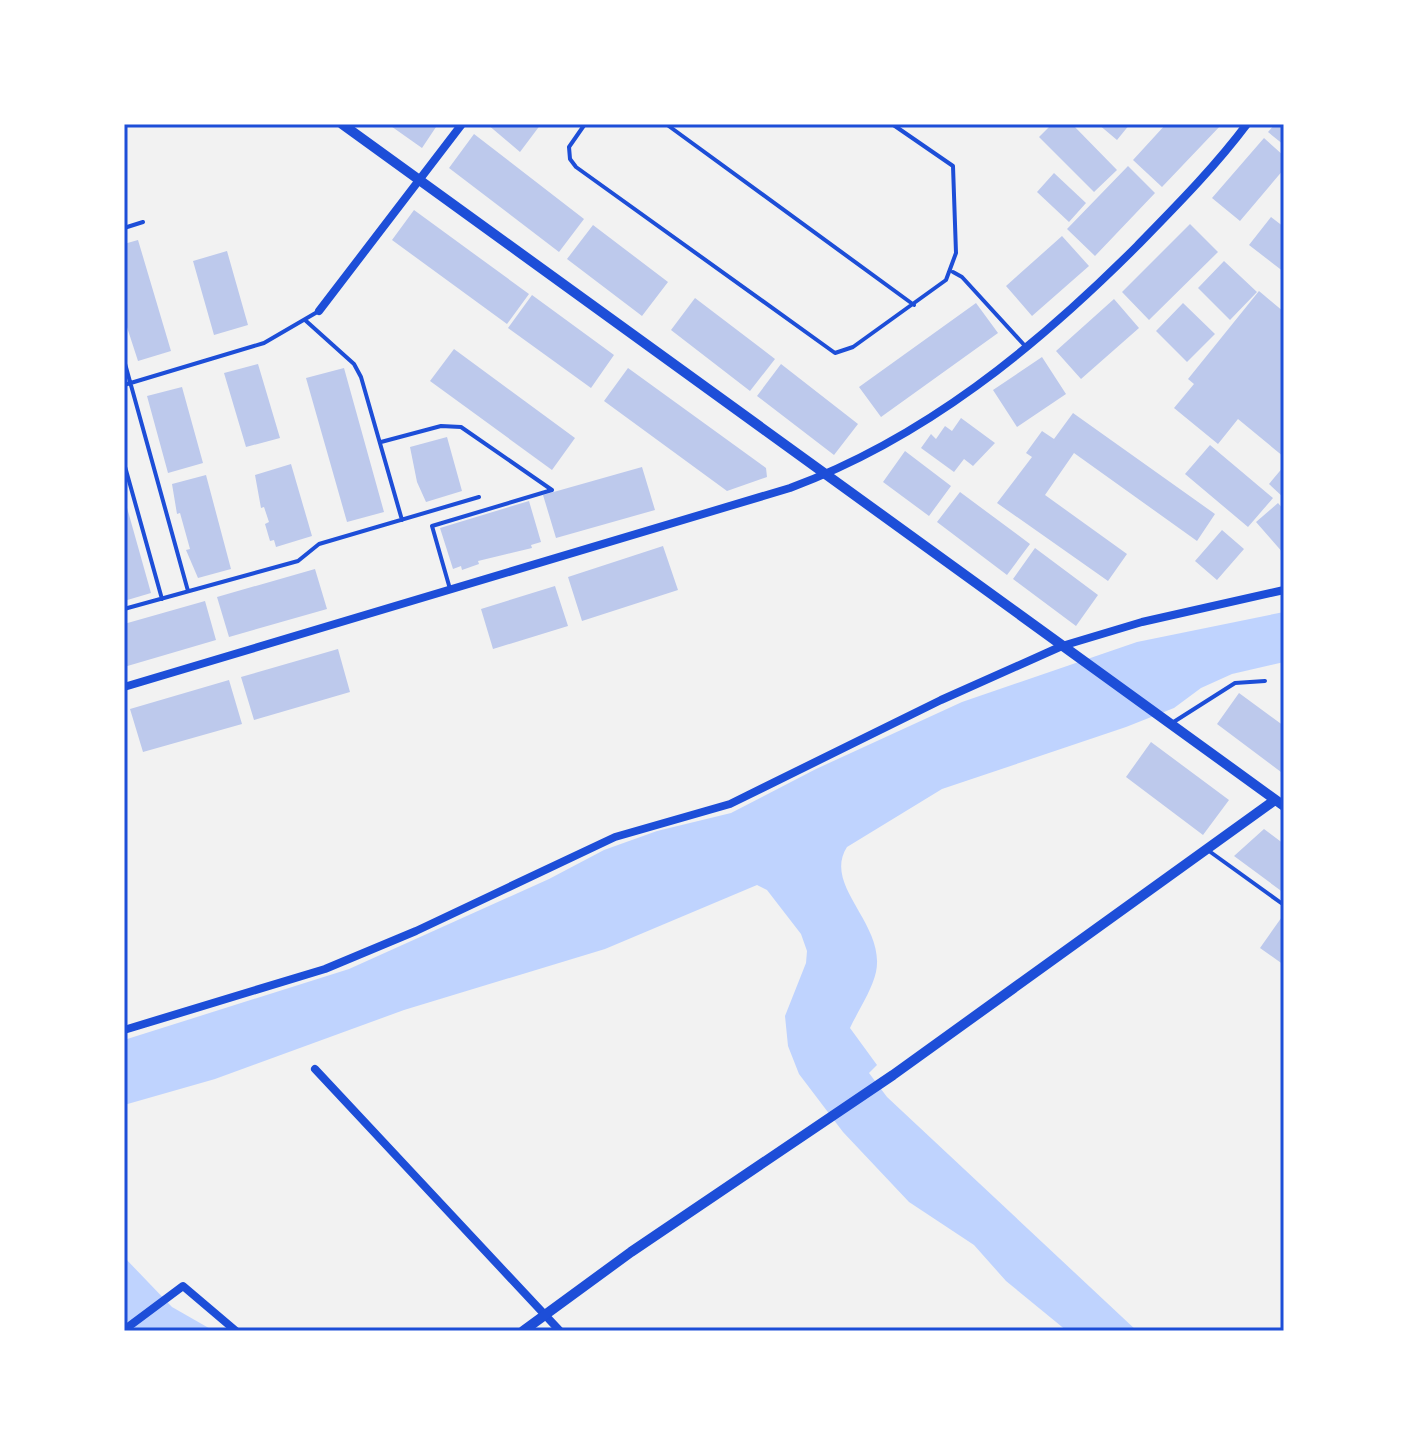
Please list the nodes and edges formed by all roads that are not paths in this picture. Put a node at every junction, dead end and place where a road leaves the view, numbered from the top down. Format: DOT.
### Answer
graph roads {
  1 [pos="342,124"];
  2 [pos="462,124"];
  3 [pos="585,124"];
  4 [pos="666,124"];
  5 [pos="892,124"];
  6 [pos="1247,124"];
  7 [pos="420,181"];
  8 [pos="143,222"];
  9 [pos="124,228"];
  10 [pos="952,271"];
  11 [pos="914,305"];
  12 [pos="319,311"];
  13 [pos="305,320"];
  14 [pos="1026,347"];
  15 [pos="124,360"];
  16 [pos="130,383"];
  17 [pos="124,385"];
  18 [pos="380,443"];
  19 [pos="124,463"];
  20 [pos="826,474"];
  21 [pos="479,497"];
  22 [pos="402,520"];
  23 [pos="1284,590"];
  24 [pos="188,591"];
  25 [pos="451,591"];
  26 [pos="162,599"];
  27 [pos="124,609"];
  28 [pos="1062,646"];
  29 [pos="1265,681"];
  30 [pos="124,687"];
  31 [pos="1165,721"];
  32 [pos="1280,803"];
  33 [pos="1207,849"];
  34 [pos="1284,905"];
  35 [pos="124,1030"];
  36 [pos="315,1069"];
  37 [pos="545,1315"];
  38 [pos="128,1329"];
  39 [pos="236,1331"];
  40 [pos="523,1331"];
  41 [pos="560,1331"];
  1 -- 7 [label="street"];
  2 -- 7 [label="street"];
  3 -- 11 [label="lane"];
  4 -- 11 [label="lane"];
  5 -- 10 [label="lane"];
  6 -- 14 [label="street"];
  7 -- 12 [label="street"];
  7 -- 20 [label="street"];
  8 -- 9 [label="lane"];
  10 -- 11 [label="lane"];
  10 -- 14 [label="lane"];
  12 -- 13 [label="lane"];
  13 -- 16 [label="lane"];
  13 -- 18 [label="lane"];
  14 -- 20 [label="street"];
  15 -- 16 [label="lane"];
  16 -- 17 [label="lane"];
  16 -- 24 [label="lane"];
  18 -- 22 [label="lane"];
  18 -- 25 [label="lane"];
  19 -- 26 [label="lane"];
  20 -- 25 [label="street"];
  20 -- 28 [label="street"];
  21 -- 22 [label="lane"];
  22 -- 24 [label="lane"];
  23 -- 28 [label="street"];
  24 -- 26 [label="lane"];
  25 -- 30 [label="street"];
  26 -- 27 [label="lane"];
  28 -- 31 [label="street"];
  28 -- 35 [label="street"];
  29 -- 31 [label="lane"];
  31 -- 32 [label="street"];
  32 -- 33 [label="street"];
  33 -- 34 [label="lane"];
  33 -- 37 [label="street"];
  36 -- 37 [label="street"];
  37 -- 40 [label="street"];
  37 -- 41 [label="street"];
  38 -- 39 [label="street"];
}
